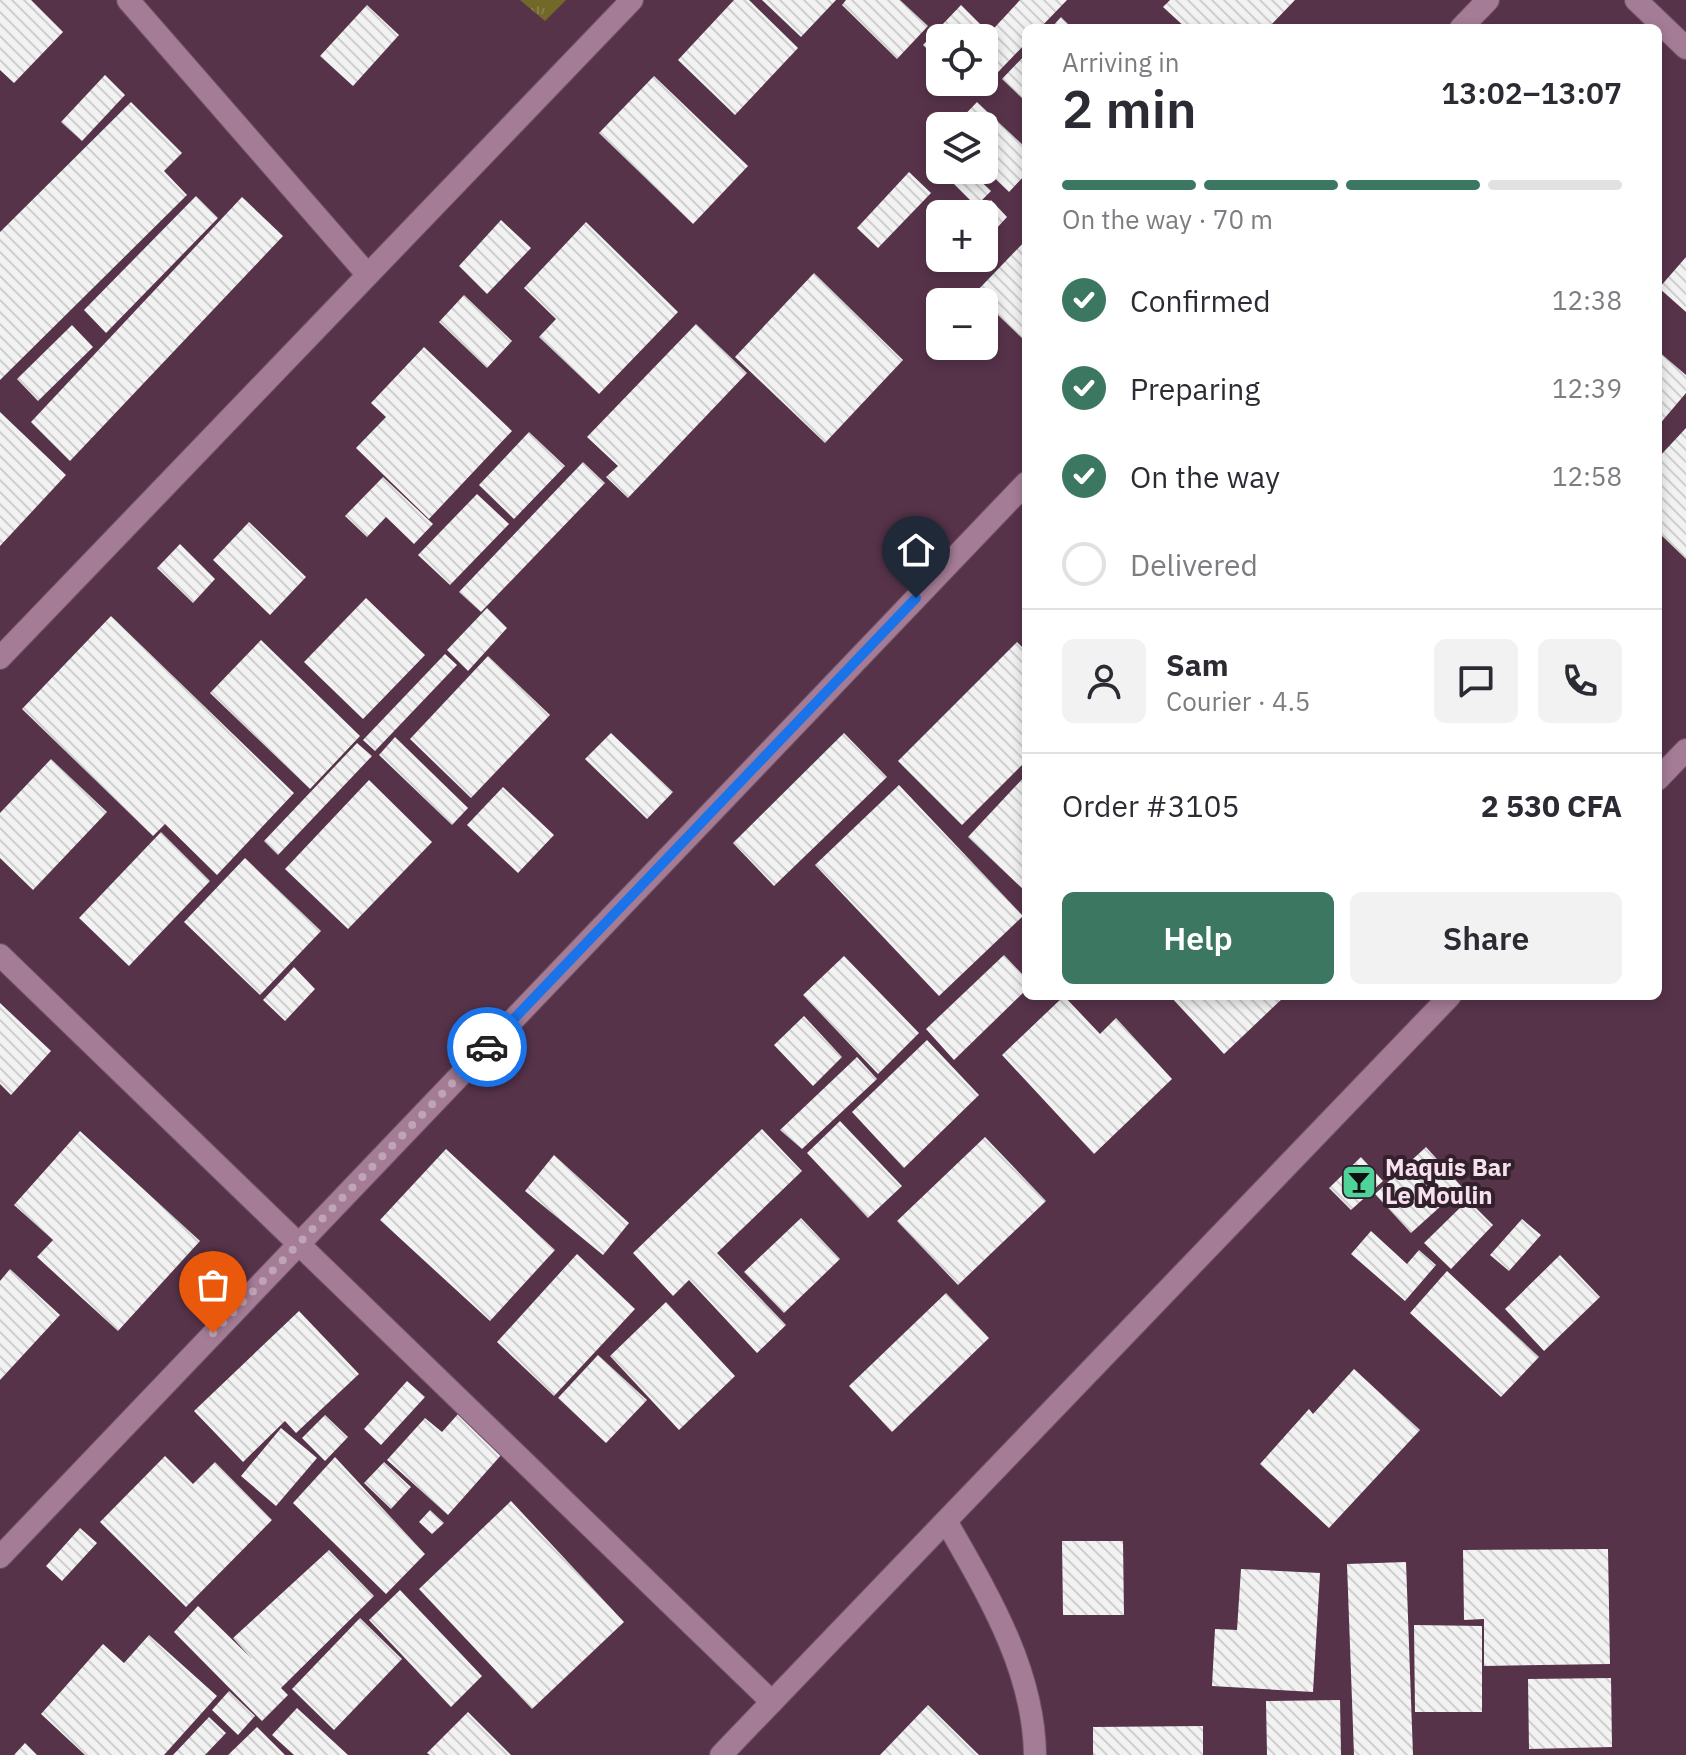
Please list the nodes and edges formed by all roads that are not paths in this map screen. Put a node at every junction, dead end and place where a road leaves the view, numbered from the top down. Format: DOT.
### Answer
graph roads {
  1 [pos="128,0"];
  2 [pos="632,0"];
  3 [pos="1488,0"];
  4 [pos="1636,0"];
  5 [pos="1465,24"];
  6 [pos="1661,24"];
  7 [pos="1662,25"];
  8 [pos="1686,48"];
  9 [pos="367,274"];
  10 [pos="1022,487"];
  11 [pos="0,658"];
  12 [pos="1686,750"];
  13 [pos="1662,775"];
  14 [pos="0,955"];
  15 [pos="1446,1000"];
  16 [pos="298,1244"];
  17 [pos="946,1521"];
  18 [pos="0,1557"];
  19 [pos="772,1702"];
  20 [pos="721,1755"];
  21 [pos="1035,1755"];
  1 -- 9 [label="street"];
  2 -- 9 [label="street"];
  3 -- 5 [label="street"];
  4 -- 6 [label="street"];
  7 -- 8 [label="street"];
  9 -- 11 [label="street"];
  10 -- 16 [label="street"];
  12 -- 13 [label="street"];
  14 -- 16 [label="street"];
  15 -- 17 [label="street"];
  16 -- 18 [label="street"];
  16 -- 19 [label="street"];
  17 -- 19 [label="street"];
  17 -- 21 [label="street"];
  19 -- 20 [label="street"];
}
